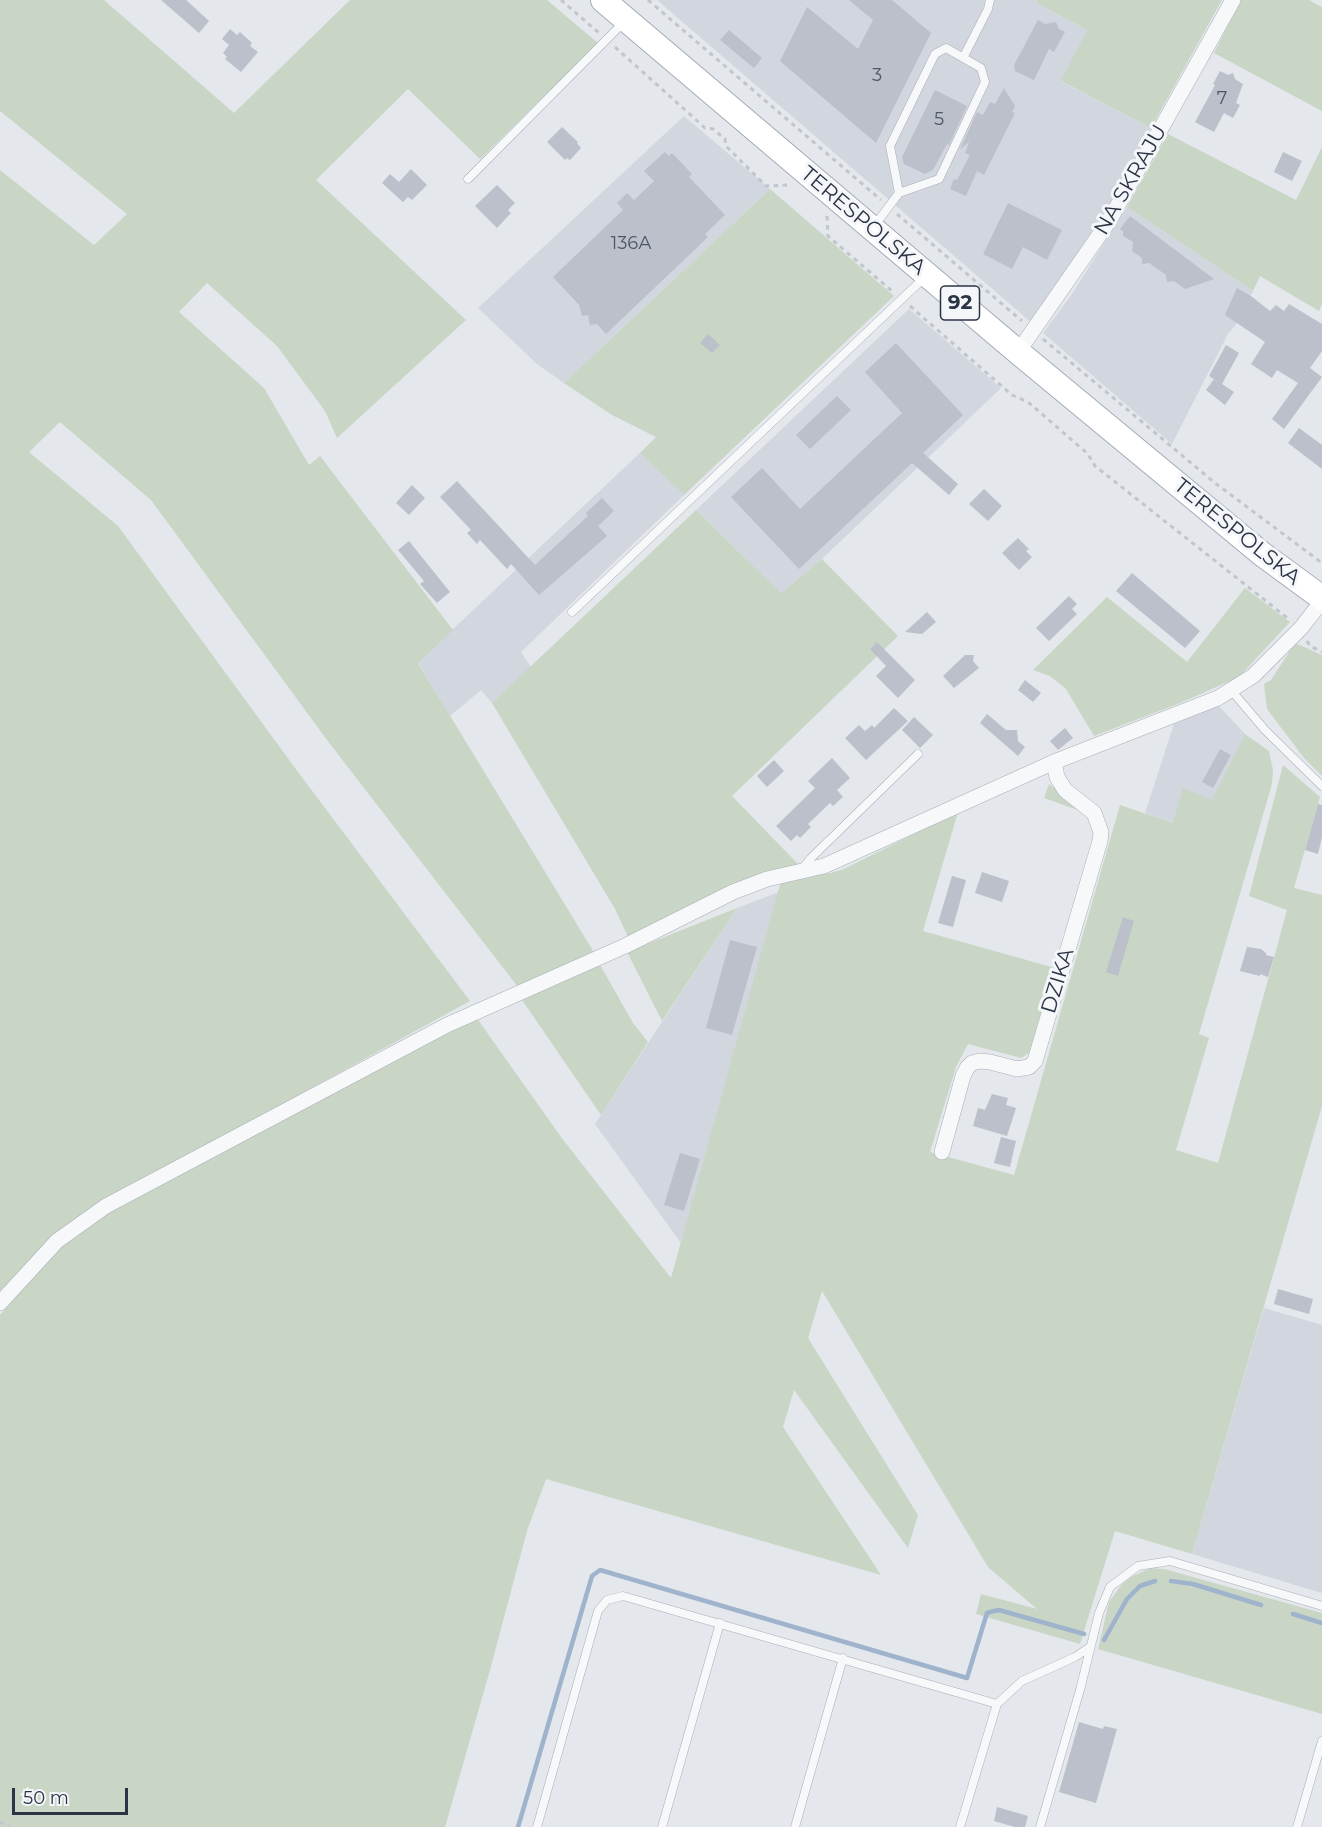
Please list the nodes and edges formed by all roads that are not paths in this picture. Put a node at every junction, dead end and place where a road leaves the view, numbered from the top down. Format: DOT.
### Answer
graph roads {
  1 [pos="603,0"];
  2 [pos="990,0"];
  3 [pos="1233,0"];
  4 [pos="626,20"];
  5 [pos="963,58"];
  6 [pos="468,179"];
  7 [pos="899,193"];
  8 [pos="872,229"];
  9 [pos="927,275"];
  10 [pos="1018,352"];
  11 [pos="1322,600"];
  12 [pos="572,612"];
  13 [pos="1231,690"];
  14 [pos="918,754"];
  15 [pos="1054,762"];
  16 [pos="1322,786"];
  17 [pos="800,873"];
  18 [pos="942,1152"];
  19 [pos="0,1303"];
  20 [pos="1322,1606"];
  21 [pos="720,1623"];
  22 [pos="1090,1647"];
  23 [pos="843,1658"];
  24 [pos="996,1704"];
  25 [pos="1322,1741"];
  26 [pos="537,1827"];
  27 [pos="662,1827"];
  28 [pos="795,1827"];
  29 [pos="960,1827"];
  30 [pos="1040,1827"];
  31 [pos="1297,1827"];
  1 -- 4 [label="main road, TERESPOLSKA / 92"];
  2 -- 5 [label="lane"];
  3 -- 10 [label="street, NA SKRAJU"];
  4 -- 6 [label="lane"];
  4 -- 8 [label="main road, TERESPOLSKA / 92"];
  5 -- 7 [label="lane"];
  5 -- 7 [label="lane"];
  7 -- 8 [label="lane"];
  8 -- 9 [label="main road, TERESPOLSKA / 92"];
  9 -- 10 [label="main road, TERESPOLSKA / 92"];
  9 -- 12 [label="lane"];
  10 -- 11 [label="main road, TERESPOLSKA / 92"];
  11 -- 13 [label="street"];
  13 -- 15 [label="street"];
  13 -- 16 [label="lane"];
  14 -- 17 [label="lane"];
  15 -- 17 [label="street"];
  15 -- 18 [label="street, DZIKA"];
  17 -- 19 [label="street"];
  20 -- 22 [label="lane"];
  21 -- 23 [label="lane"];
  21 -- 26 [label="lane"];
  21 -- 27 [label="lane"];
  22 -- 24 [label="lane"];
  22 -- 30 [label="lane"];
  23 -- 24 [label="lane"];
  23 -- 28 [label="lane"];
  24 -- 29 [label="lane"];
  25 -- 31 [label="lane"];
}
